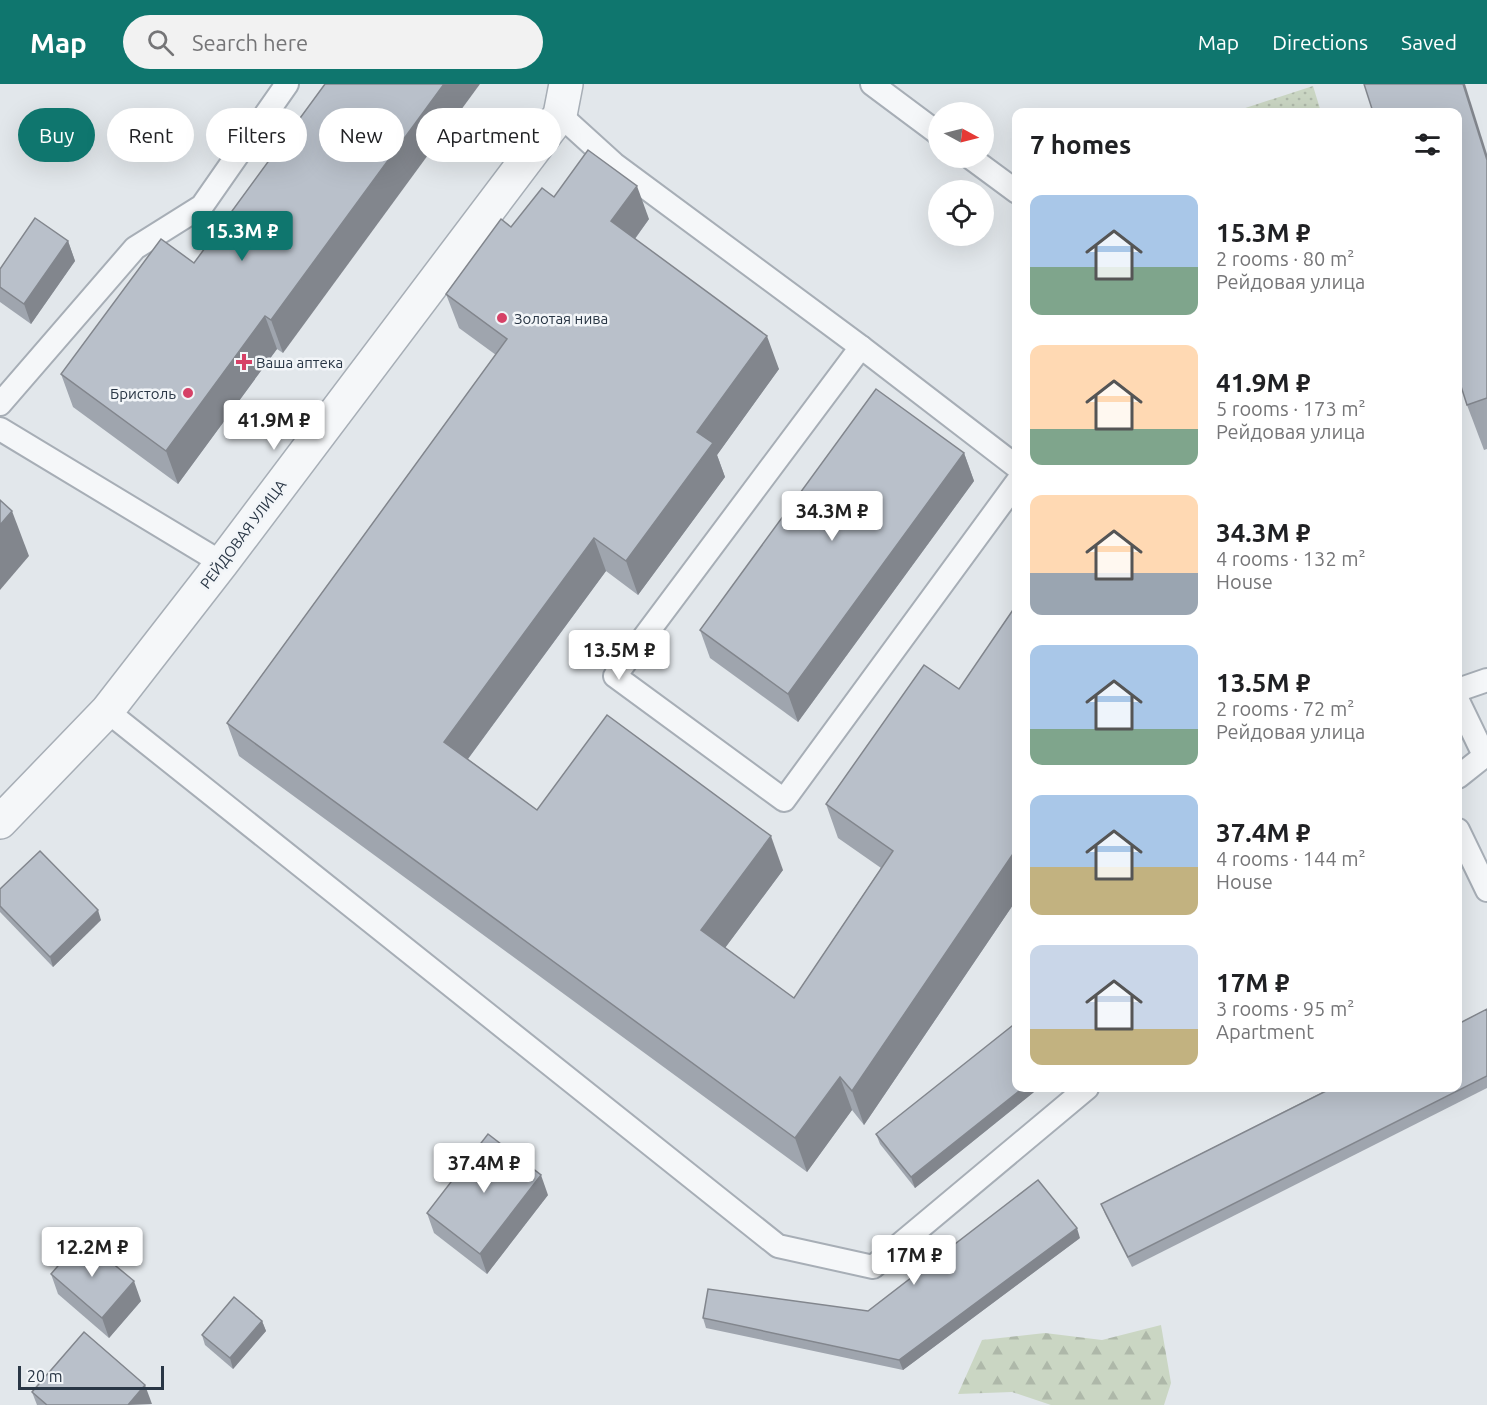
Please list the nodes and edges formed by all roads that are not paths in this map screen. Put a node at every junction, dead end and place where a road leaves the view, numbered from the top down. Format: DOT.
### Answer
graph roads {
  1 [pos="287,84"];
  2 [pos="872,84"];
  3 [pos="563,100"];
  4 [pos="928,126"];
  5 [pos="985,168"];
  6 [pos="1012,188"];
  7 [pos="861,347"];
  8 [pos="0,404"];
  9 [pos="0,429"];
  10 [pos="1012,463"];
  11 [pos="1012,489"];
  12 [pos="222,563"];
  13 [pos="1487,680"];
  14 [pos="1462,689"];
  15 [pos="1462,709"];
  16 [pos="107,711"];
  17 [pos="1486,755"];
  18 [pos="1462,774"];
  19 [pos="0,822"];
  20 [pos="1462,838"];
  21 [pos="1487,890"];
  22 [pos="1083,1092"];
  1 -- 8 [label="lane"];
  2 -- 4 [label="lane"];
  3 -- 7 [label="lane"];
  3 -- 12 [label="street, РЕЙДОВАЯ УЛИЦА"];
  5 -- 6 [label="lane"];
  7 -- 10 [label="lane"];
  7 -- 11 [label="lane"];
  9 -- 12 [label="lane"];
  12 -- 16 [label="street, РЕЙДОВАЯ УЛИЦА"];
  13 -- 14 [label="lane"];
  15 -- 17 [label="lane"];
  16 -- 19 [label="street, РЕЙДОВАЯ УЛИЦА"];
  16 -- 22 [label="lane"];
  17 -- 18 [label="lane"];
  20 -- 21 [label="lane"];
}
